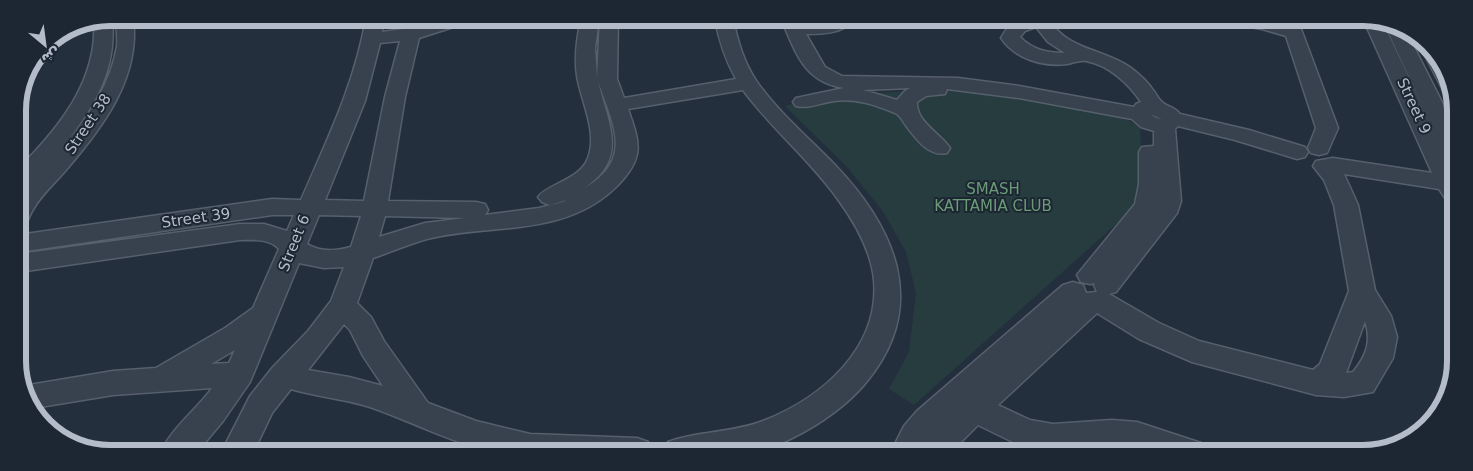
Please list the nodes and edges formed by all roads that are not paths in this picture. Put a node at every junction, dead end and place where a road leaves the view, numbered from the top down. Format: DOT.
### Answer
graph roads {
  1 [pos="125,26"];
  2 [pos="414,26"];
  3 [pos="589,26"];
  4 [pos="609,26"];
  5 [pos="725,26"];
  6 [pos="794,26"];
  7 [pos="1019,26"];
  8 [pos="1044,26"];
  9 [pos="1291,26"];
  10 [pos="103,27"];
  11 [pos="1376,27"];
  12 [pos="374,28"];
  13 [pos="1399,35"];
  14 [pos="1086,54"];
  15 [pos="1391,58"];
  16 [pos="1413,61"];
  17 [pos="747,83"];
  18 [pos="949,87"];
  19 [pos="803,102"];
  20 [pos="616,105"];
  21 [pos="1024,105"];
  22 [pos="907,111"];
  23 [pos="1156,118"];
  24 [pos="1447,132"];
  25 [pos="940,148"];
  26 [pos="1326,158"];
  27 [pos="26,173"];
  28 [pos="1447,180"];
  29 [pos="1447,182"];
  30 [pos="26,202"];
  31 [pos="308,207"];
  32 [pos="375,208"];
  33 [pos="293,248"];
  34 [pos="362,253"];
  35 [pos="26,256"];
  36 [pos="26,256"];
  37 [pos="1093,291"];
  38 [pos="1362,291"];
  39 [pos="343,305"];
  40 [pos="263,314"];
  41 [pos="239,374"];
  42 [pos="284,375"];
  43 [pos="163,379"];
  44 [pos="1316,383"];
  45 [pos="35,397"];
  46 [pos="975,409"];
  47 [pos="417,412"];
  48 [pos="182,445"];
  49 [pos="241,445"];
  50 [pos="518,445"];
  51 [pos="730,445"];
  52 [pos="911,445"];
  53 [pos="937,445"];
  54 [pos="1165,445"];
  1 -- 30 [label="street, Street 38"];
  2 -- 12 [label="street"];
  2 -- 32 [label="street"];
  3 -- 32 [label="street, Street 39"];
  4 -- 20 [label="street, Street 39"];
  5 -- 17 [label="street"];
  6 -- 18 [label="street"];
  7 -- 14 [label="street"];
  8 -- 14 [label="street"];
  9 -- 26 [label="street"];
  10 -- 27 [label="street, Street 38"];
  11 -- 15 [label="street, Street 9"];
  12 -- 31 [label="street, Street 6"];
  13 -- 16 [label="street, Street 9"];
  14 -- 23 [label="street"];
  15 -- 16 [label="street"];
  15 -- 28 [label="street, Street 9"];
  16 -- 24 [label="street, Street 9"];
  17 -- 20 [label="street"];
  17 -- 51 [label="street"];
  18 -- 21 [label="street"];
  18 -- 22 [label="street"];
  18 -- 23 [label="street"];
  19 -- 22 [label="street"];
  20 -- 34 [label="street, Street 39"];
  22 -- 25 [label="street"];
  23 -- 26 [label="street"];
  23 -- 37 [label="street"];
  26 -- 29 [label="street"];
  26 -- 38 [label="street"];
  31 -- 32 [label="street, Street 39"];
  31 -- 33 [label="street, Street 6"];
  31 -- 35 [label="street, Street 39"];
  32 -- 34 [label="street"];
  33 -- 34 [label="street, Street 39"];
  33 -- 36 [label="street, Street 39"];
  33 -- 40 [label="street, Street 6"];
  34 -- 39 [label="street"];
  37 -- 44 [label="street"];
  37 -- 46 [label="street"];
  37 -- 52 [label="street"];
  38 -- 44 [label="street"];
  38 -- 44 [label="street"];
  39 -- 42 [label="street"];
  39 -- 47 [label="street"];
  40 -- 41 [label="street, Street 6"];
  40 -- 43 [label="street"];
  41 -- 43 [label="street"];
  41 -- 48 [label="street, Street 6"];
  42 -- 47 [label="street"];
  42 -- 49 [label="street"];
  43 -- 45 [label="street"];
  46 -- 53 [label="street"];
  46 -- 54 [label="street"];
  47 -- 50 [label="street"];
}
